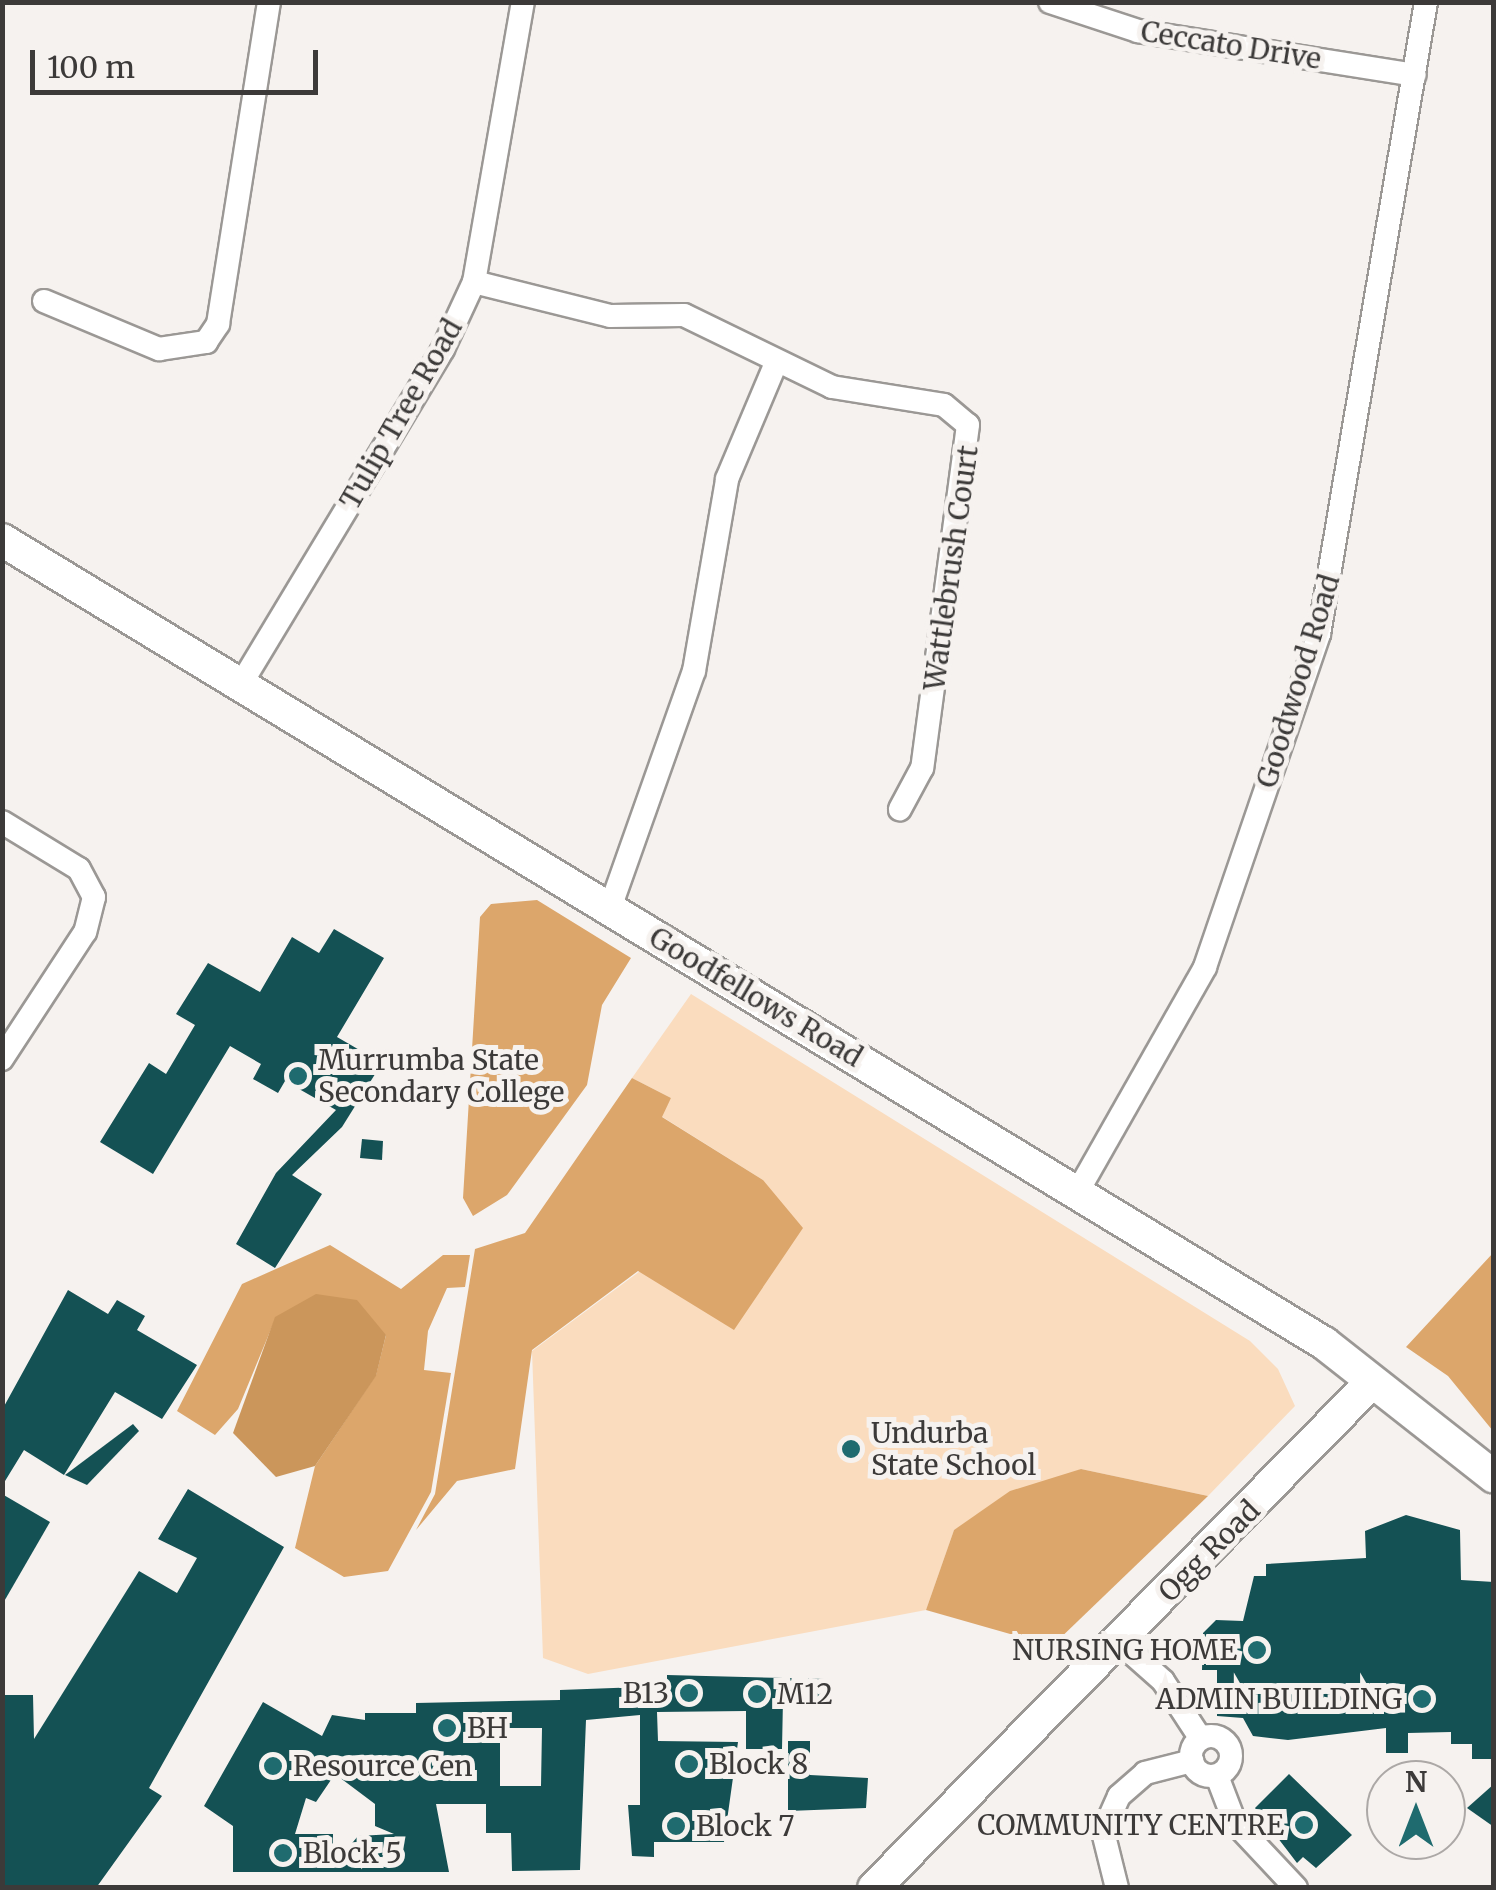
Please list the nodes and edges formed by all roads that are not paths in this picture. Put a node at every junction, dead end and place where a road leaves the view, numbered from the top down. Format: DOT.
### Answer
graph roads {
  1 [pos="269,2"];
  2 [pos="523,2"];
  3 [pos="1050,2"];
  4 [pos="1426,2"];
  5 [pos="1415,75"];
  6 [pos="474,282"];
  7 [pos="44,301"];
  8 [pos="776,363"];
  9 [pos="2,540"];
  10 [pos="241,684"];
  11 [pos="900,808"];
  12 [pos="2,822"];
  13 [pos="610,908"];
  14 [pos="2,1059"];
  15 [pos="1078,1191"];
  16 [pos="1372,1382"];
  17 [pos="1494,1477"];
  18 [pos="1118,1641"];
  19 [pos="1201,1739"];
  20 [pos="1192,1761"];
  21 [pos="1217,1776"];
  22 [pos="874,1888"];
  23 [pos="1117,1888"];
  24 [pos="1296,1888"];
  1 -- 7 [label="street"];
  2 -- 6 [label="street, Tulip Tree Road"];
  3 -- 5 [label="street, Ceccato Drive"];
  4 -- 5 [label="street, Goodwood Road"];
  5 -- 15 [label="street, Goodwood Road"];
  6 -- 8 [label="street, Wattlebrush Court"];
  6 -- 10 [label="street, Tulip Tree Road"];
  8 -- 11 [label="street, Wattlebrush Court"];
  8 -- 13 [label="street"];
  9 -- 10 [label="street, Goodfellows Road"];
  10 -- 13 [label="street, Goodfellows Road"];
  12 -- 14 [label="street"];
  13 -- 15 [label="street, Goodfellows Road"];
  15 -- 16 [label="street, Goodfellows Road"];
  16 -- 17 [label="street, Goodfellows Road"];
  16 -- 18 [label="street, Ogg Road"];
  18 -- 19 [label="street"];
  18 -- 22 [label="street, Ogg Road"];
  19 -- 20 [label="street"];
  19 -- 21 [label="street"];
  20 -- 21 [label="street"];
  20 -- 23 [label="street"];
  21 -- 24 [label="street"];
}
